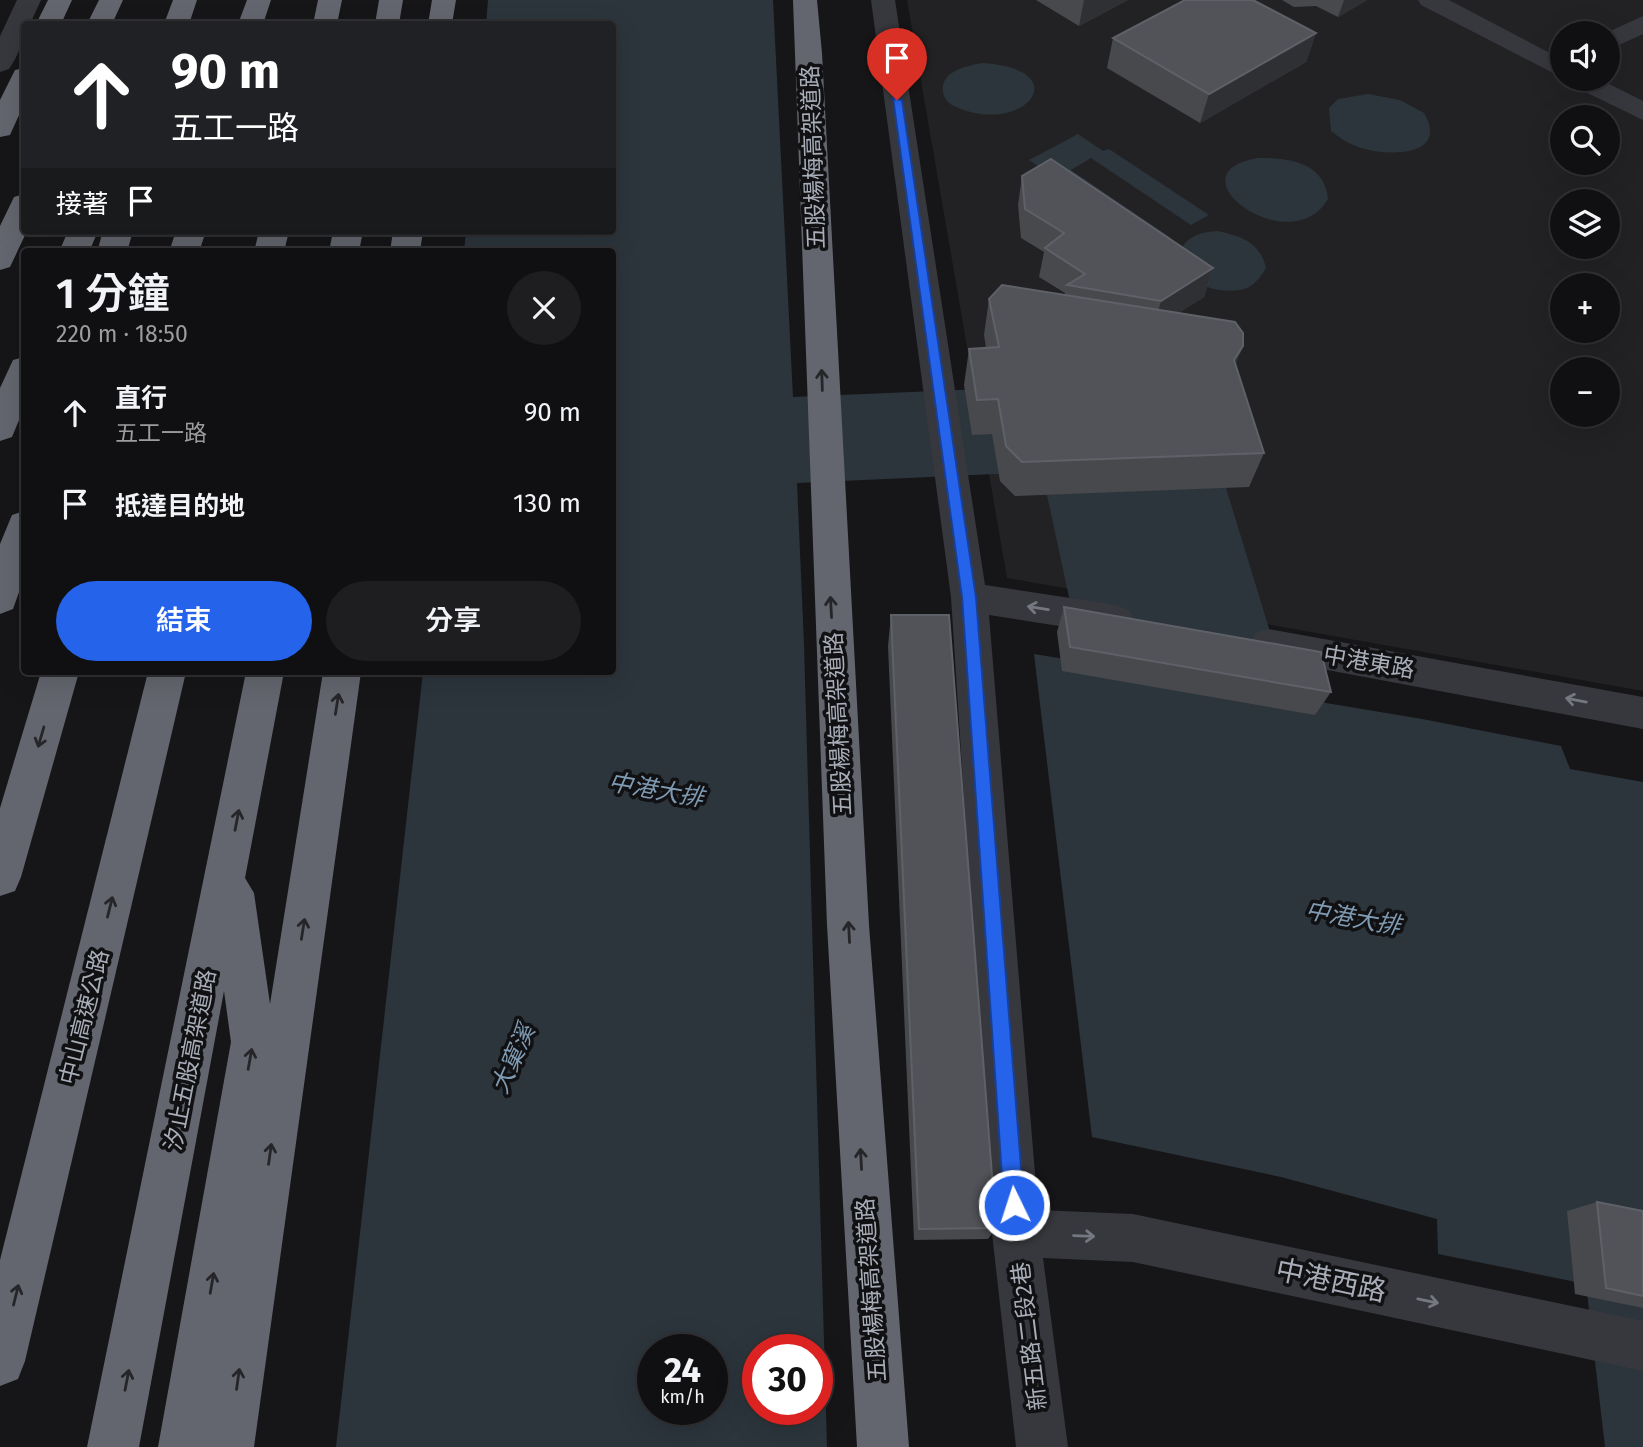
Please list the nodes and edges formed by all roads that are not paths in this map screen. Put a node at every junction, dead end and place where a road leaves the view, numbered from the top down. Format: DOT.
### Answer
graph roads {
  1 [pos="29,0"];
  2 [pos="60,0"];
  3 [pos="111,0"];
  4 [pos="185,0"];
  5 [pos="259,0"];
  6 [pos="330,0"];
  7 [pos="391,0"];
  8 [pos="444,0"];
  9 [pos="805,0"];
  10 [pos="883,0"];
  11 [pos="1430,0"];
  12 [pos="50,21"];
  13 [pos="101,21"];
  14 [pos="178,21"];
  15 [pos="252,21"];
  16 [pos="325,21"];
  17 [pos="388,21"];
  18 [pos="440,21"];
  19 [pos="1643,24"];
  20 [pos="1620,35"];
  21 [pos="1550,62"];
  22 [pos="0,64"];
  23 [pos="21,83"];
  24 [pos="1604,91"];
  25 [pos="1643,112"];
  26 [pos="0,129"];
  27 [pos="21,210"];
  28 [pos="0,260"];
  29 [pos="21,376"];
  30 [pos="0,429"];
  31 [pos="21,533"];
  32 [pos="969,597"];
  33 [pos="0,599"];
  34 [pos="1148,625"];
  35 [pos="1231,638"];
  36 [pos="59,675"];
  37 [pos="166,675"];
  38 [pos="264,675"];
  39 [pos="342,675"];
  40 [pos="1643,713"];
  41 [pos="229,862"];
  42 [pos="0,877"];
  43 [pos="1016,1233"];
  44 [pos="1643,1346"];
  45 [pos="0,1361"];
  46 [pos="114,1447"];
  47 [pos="184,1447"];
  48 [pos="228,1447"];
  49 [pos="883,1447"];
  50 [pos="1042,1447"];
  1 -- 22 [label="street"];
  2 -- 12 [label="highway"];
  3 -- 13 [label="highway"];
  4 -- 14 [label="highway"];
  5 -- 15 [label="highway"];
  6 -- 16 [label="highway"];
  7 -- 17 [label="highway"];
  8 -- 18 [label="highway"];
  49 -- 9 [label="highway, 五股楊梅高架道路, one-way"];
  10 -- 32 [label="street, 新五路二段2巷"];
  11 -- 21 [label="street"];
  19 -- 20 [label="street"];
  23 -- 26 [label="highway"];
  24 -- 25 [label="street"];
  27 -- 28 [label="highway"];
  29 -- 30 [label="highway"];
  31 -- 33 [label="highway"];
  34 -- 32 [label="street, one-way"];
  32 -- 43 [label="street, 新五路二段2巷"];
  40 -- 35 [label="street, 中港東路, one-way"];
  36 -- 42 [label="highway, one-way"];
  45 -- 37 [label="highway, 中山高速公路, one-way"];
  41 -- 38 [label="highway, 汐止五股高架道路, one-way"];
  48 -- 39 [label="highway, one-way"];
  46 -- 41 [label="highway, 汐止五股高架道路, one-way"];
  47 -- 41 [label="highway, one-way"];
  43 -- 44 [label="street, 中港西路, one-way"];
  43 -- 50 [label="street, 新五路二段2巷"];
}
